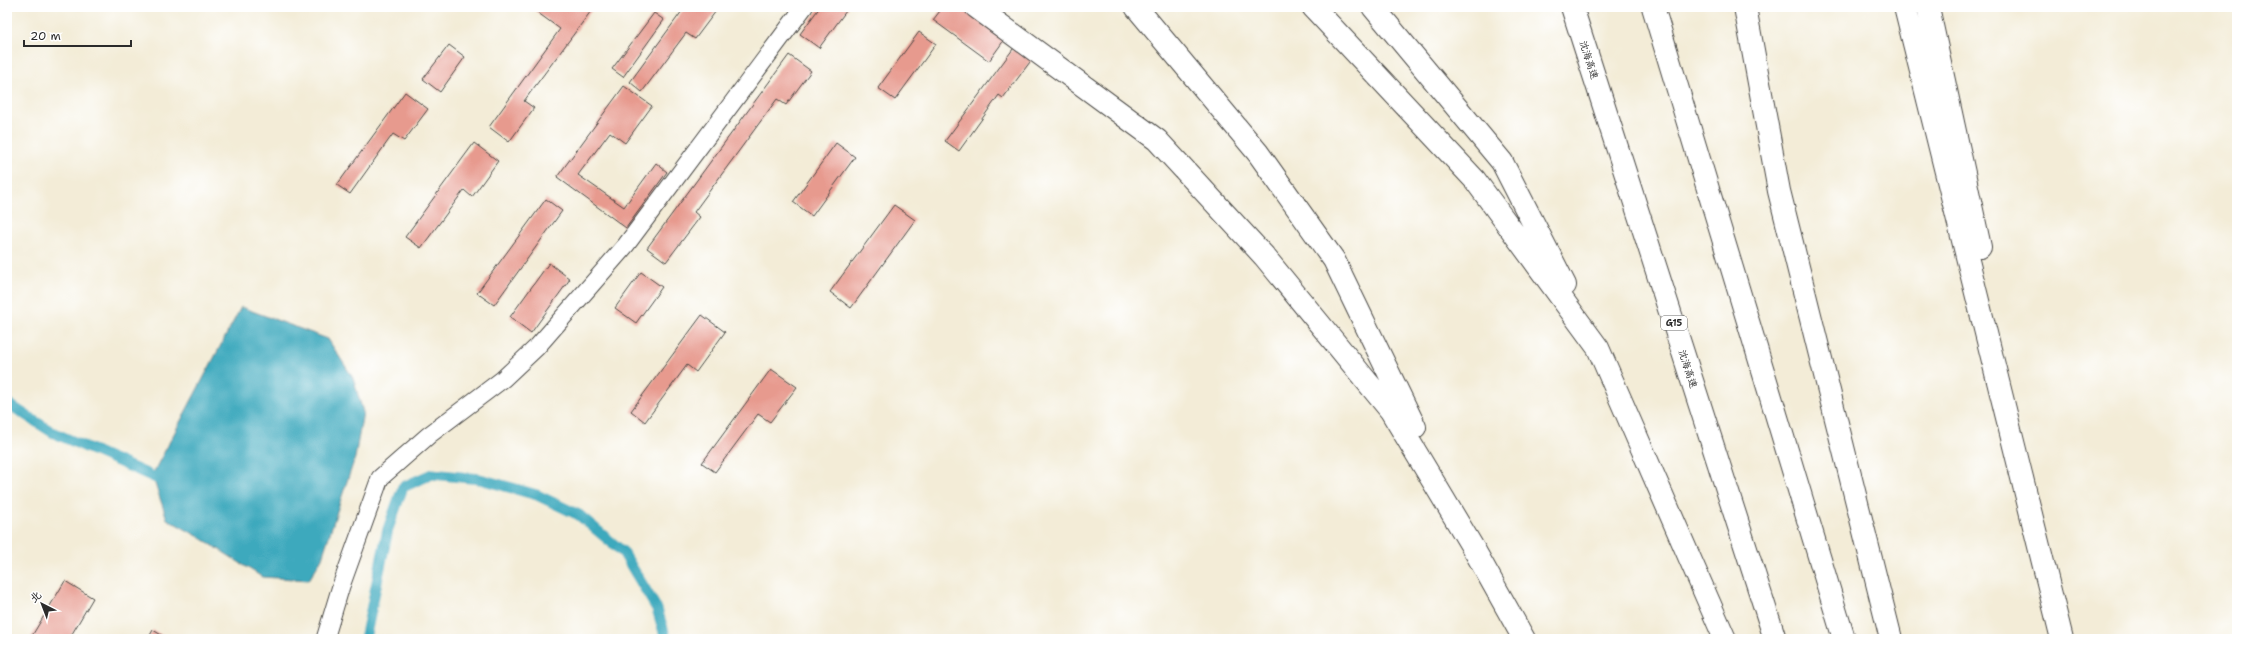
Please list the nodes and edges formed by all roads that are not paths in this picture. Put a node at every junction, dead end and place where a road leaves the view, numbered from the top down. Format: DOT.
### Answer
graph roads {
  1 [pos="804,7"];
  2 [pos="976,7"];
  3 [pos="1136,7"];
  4 [pos="1314,7"];
  5 [pos="1373,7"];
  6 [pos="1572,7"];
  7 [pos="1653,7"];
  8 [pos="1745,7"];
  9 [pos="1905,7"];
  10 [pos="1928,7"];
  11 [pos="1598,348"];
  12 [pos="1476,553"];
  13 [pos="325,639"];
  14 [pos="1524,639"];
  15 [pos="1725,639"];
  16 [pos="1775,639"];
  17 [pos="1844,639"];
  18 [pos="1891,639"];
  19 [pos="2063,639"];
  1 -- 13 [label="lane"];
  2 -- 12 [label="highway"];
  3 -- 12 [label="highway"];
  4 -- 11 [label="highway"];
  5 -- 11 [label="highway"];
  6 -- 16 [label="highway, 沈海高速 / G15"];
  7 -- 17 [label="highway"];
  8 -- 18 [label="highway"];
  9 -- 19 [label="highway"];
  10 -- 19 [label="highway"];
  11 -- 15 [label="highway"];
  12 -- 14 [label="highway"];
}
